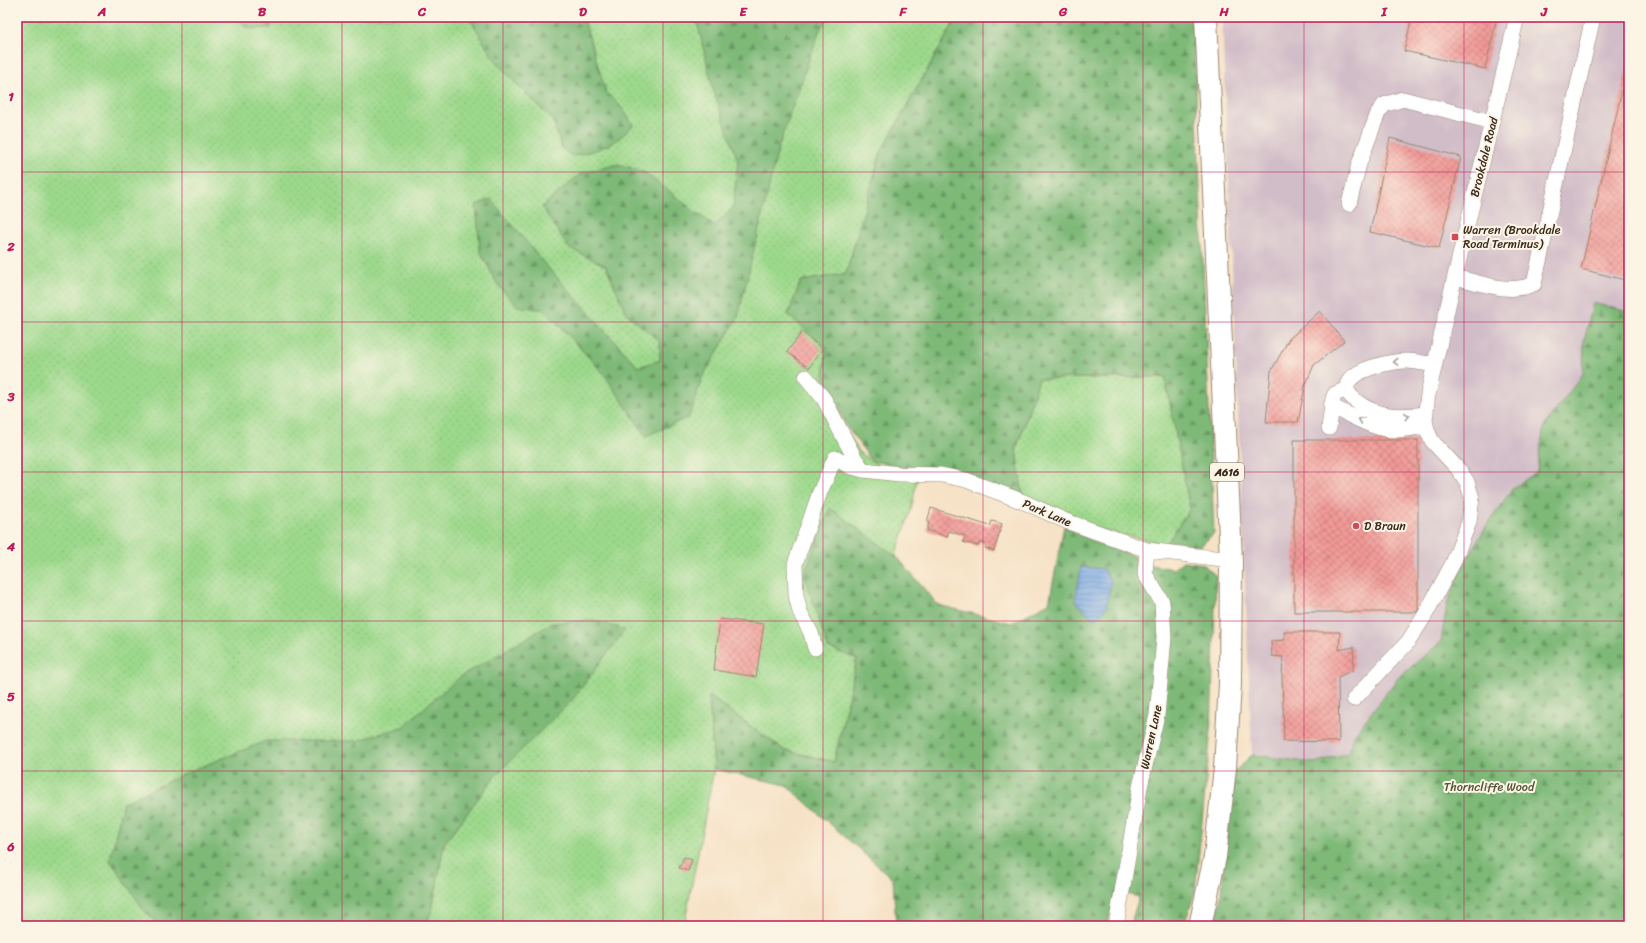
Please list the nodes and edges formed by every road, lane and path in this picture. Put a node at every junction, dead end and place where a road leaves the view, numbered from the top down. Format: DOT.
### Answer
graph roads {
  1 [pos="1206,17"];
  2 [pos="1517,17"];
  3 [pos="1593,17"];
  4 [pos="1492,122"];
  5 [pos="1349,204"];
  6 [pos="1455,277"];
  7 [pos="1435,365"];
  8 [pos="806,377"];
  9 [pos="1347,389"];
  10 [pos="1331,406"];
  11 [pos="1426,420"];
  12 [pos="1329,428"];
  13 [pos="863,470"];
  14 [pos="1147,550"];
  15 [pos="1232,560"];
  16 [pos="815,648"];
  17 [pos="1354,699"];
  18 [pos="1116,926"];
  19 [pos="1200,926"];
  1 -- 15 [label="highway, A616"];
  2 -- 4 [label="street, Brookdale Road"];
  3 -- 6 [label="street"];
  4 -- 5 [label="street"];
  4 -- 6 [label="street, Brookdale Road"];
  6 -- 7 [label="street, Brookdale Road"];
  7 -- 9 [label="street, one-way"];
  7 -- 11 [label="street, Brookdale Road"];
  8 -- 13 [label="street"];
  9 -- 10 [label="street"];
  9 -- 11 [label="street, one-way"];
  11 -- 10 [label="street, one-way"];
  10 -- 12 [label="street"];
  11 -- 17 [label="street"];
  13 -- 14 [label="street, Park Lane"];
  13 -- 16 [label="street, Park Lane"];
  14 -- 15 [label="street, Park Lane"];
  14 -- 18 [label="street, Warren Lane"];
  15 -- 19 [label="highway, A616"];
}
